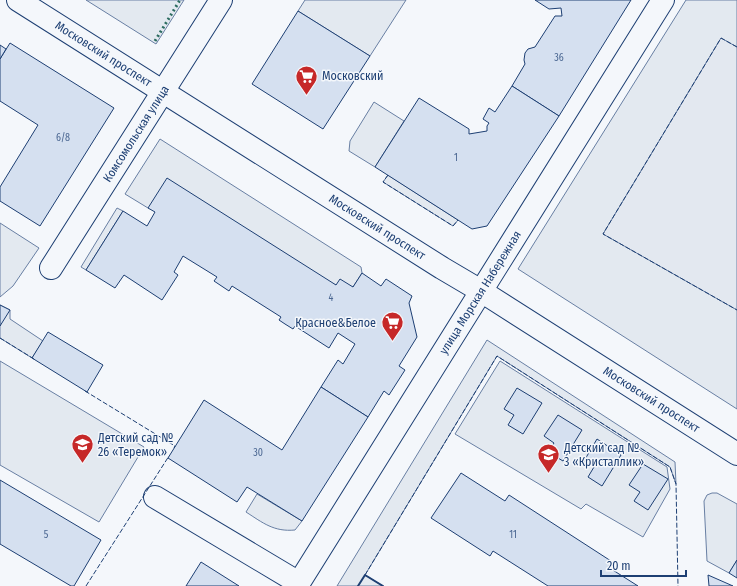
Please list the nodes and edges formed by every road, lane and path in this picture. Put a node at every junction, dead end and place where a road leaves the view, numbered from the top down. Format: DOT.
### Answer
graph roads {
  1 [pos="18,0"];
  2 [pos="221,0"];
  3 [pos="663,0"];
  4 [pos="162,91"];
  5 [pos="51,268"];
  6 [pos="481,291"];
  7 [pos="737,454"];
  8 [pos="155,497"];
  9 [pos="298,585"];
  1 -- 4 [label="street, Московский проспект"];
  2 -- 4 [label="street, Комсомольская улица"];
  3 -- 6 [label="street, улица Морская Набережная"];
  4 -- 5 [label="street, Комсомольская улица"];
  4 -- 6 [label="street, Московский проспект"];
  6 -- 7 [label="street, Московский проспект"];
  6 -- 9 [label="street, улица Морская Набережная"];
  8 -- 9 [label="street"];
}
